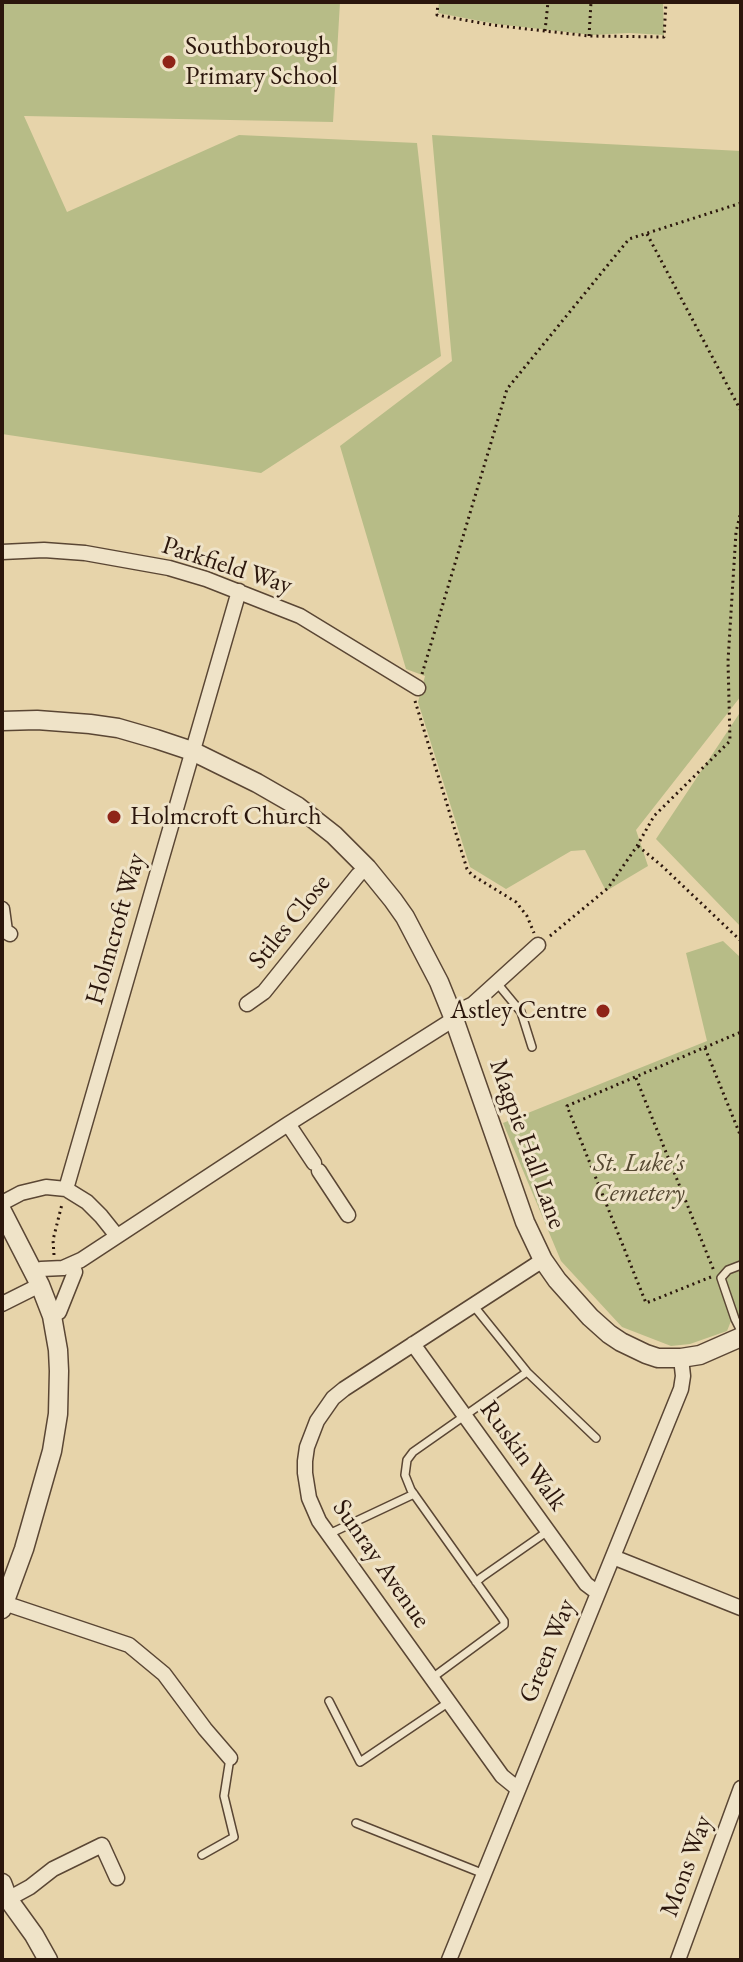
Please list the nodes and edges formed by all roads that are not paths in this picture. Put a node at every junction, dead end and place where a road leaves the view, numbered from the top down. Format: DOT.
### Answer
graph roads {
  1 [pos="2,552"];
  2 [pos="239,591"];
  3 [pos="418,688"];
  4 [pos="2,721"];
  5 [pos="192,751"];
  6 [pos="367,868"];
  7 [pos="2,909"];
  8 [pos="10,934"];
  9 [pos="538,945"];
  10 [pos="496,982"];
  11 [pos="247,1004"];
  12 [pos="453,1015"];
  13 [pos="532,1047"];
  14 [pos="288,1124"];
  15 [pos="66,1189"];
  16 [pos="2,1203"];
  17 [pos="2,1211"];
  18 [pos="348,1215"];
  19 [pos="117,1236"];
  20 [pos="543,1260"];
  21 [pos="72,1265"];
  22 [pos="741,1265"];
  23 [pos="37,1278"];
  24 [pos="2,1304"];
  25 [pos="473,1305"];
  26 [pos="52,1316"];
  27 [pos="741,1331"];
  28 [pos="741,1337"];
  29 [pos="413,1344"];
  30 [pos="681,1358"];
  31 [pos="527,1372"];
  32 [pos="465,1416"];
  33 [pos="596,1438"];
  34 [pos="414,1494"];
  35 [pos="548,1531"];
  36 [pos="328,1535"];
  37 [pos="613,1557"];
  38 [pos="476,1582"];
  39 [pos="598,1593"];
  40 [pos="3,1606"];
  41 [pos="741,1608"];
  42 [pos="432,1678"];
  43 [pos="329,1701"];
  44 [pos="449,1702"];
  45 [pos="230,1758"];
  46 [pos="741,1788"];
  47 [pos="518,1789"];
  48 [pos="356,1823"];
  49 [pos="202,1855"];
  50 [pos="484,1874"];
  51 [pos="117,1878"];
  52 [pos="4,1895"];
  53 [pos="48,1960"];
  54 [pos="449,1960"];
  55 [pos="678,1960"];
  1 -- 2 [label="street, Parkfield Way"];
  2 -- 3 [label="street, Parkfield Way"];
  2 -- 5 [label="street, Holmcroft Way"];
  4 -- 5 [label="street, Magpie Hall Lane"];
  5 -- 6 [label="street, Magpie Hall Lane"];
  5 -- 15 [label="street, Holmcroft Way"];
  6 -- 11 [label="street, Stiles Close"];
  6 -- 12 [label="street, Magpie Hall Lane"];
  7 -- 8 [label="street"];
  9 -- 10 [label="street"];
  10 -- 12 [label="street"];
  10 -- 13 [label="lane"];
  12 -- 14 [label="street"];
  12 -- 20 [label="street, Magpie Hall Lane"];
  14 -- 18 [label="street"];
  14 -- 19 [label="street"];
  15 -- 16 [label="street"];
  15 -- 19 [label="street"];
  17 -- 23 [label="street"];
  19 -- 21 [label="street"];
  20 -- 25 [label="street, Sunray Avenue"];
  20 -- 30 [label="street, Magpie Hall Lane"];
  21 -- 23 [label="street"];
  21 -- 26 [label="street"];
  22 -- 27 [label="lane"];
  23 -- 24 [label="street"];
  23 -- 26 [label="street"];
  25 -- 29 [label="street, Sunray Avenue"];
  25 -- 31 [label="lane"];
  26 -- 40 [label="street"];
  28 -- 30 [label="street, Magpie Hall Lane"];
  29 -- 32 [label="street, Ruskin Walk"];
  29 -- 36 [label="street, Sunray Avenue"];
  30 -- 37 [label="street, Green Way"];
  31 -- 32 [label="lane"];
  31 -- 33 [label="lane"];
  32 -- 34 [label="lane"];
  32 -- 35 [label="street, Ruskin Walk"];
  34 -- 36 [label="lane"];
  34 -- 38 [label="lane"];
  35 -- 38 [label="lane"];
  35 -- 39 [label="street, Ruskin Walk"];
  36 -- 42 [label="street, Sunray Avenue"];
  37 -- 39 [label="street, Green Way"];
  37 -- 41 [label="street"];
  38 -- 42 [label="lane"];
  39 -- 47 [label="street, Green Way"];
  40 -- 45 [label="street"];
  42 -- 44 [label="street, Sunray Avenue"];
  43 -- 44 [label="lane"];
  44 -- 47 [label="street, Sunray Avenue"];
  45 -- 49 [label="lane"];
  46 -- 55 [label="street, Mons Way"];
  47 -- 50 [label="street, Green Way"];
  48 -- 50 [label="lane"];
  50 -- 54 [label="street, Green Way"];
  51 -- 52 [label="street"];
  52 -- 53 [label="street"];
}
